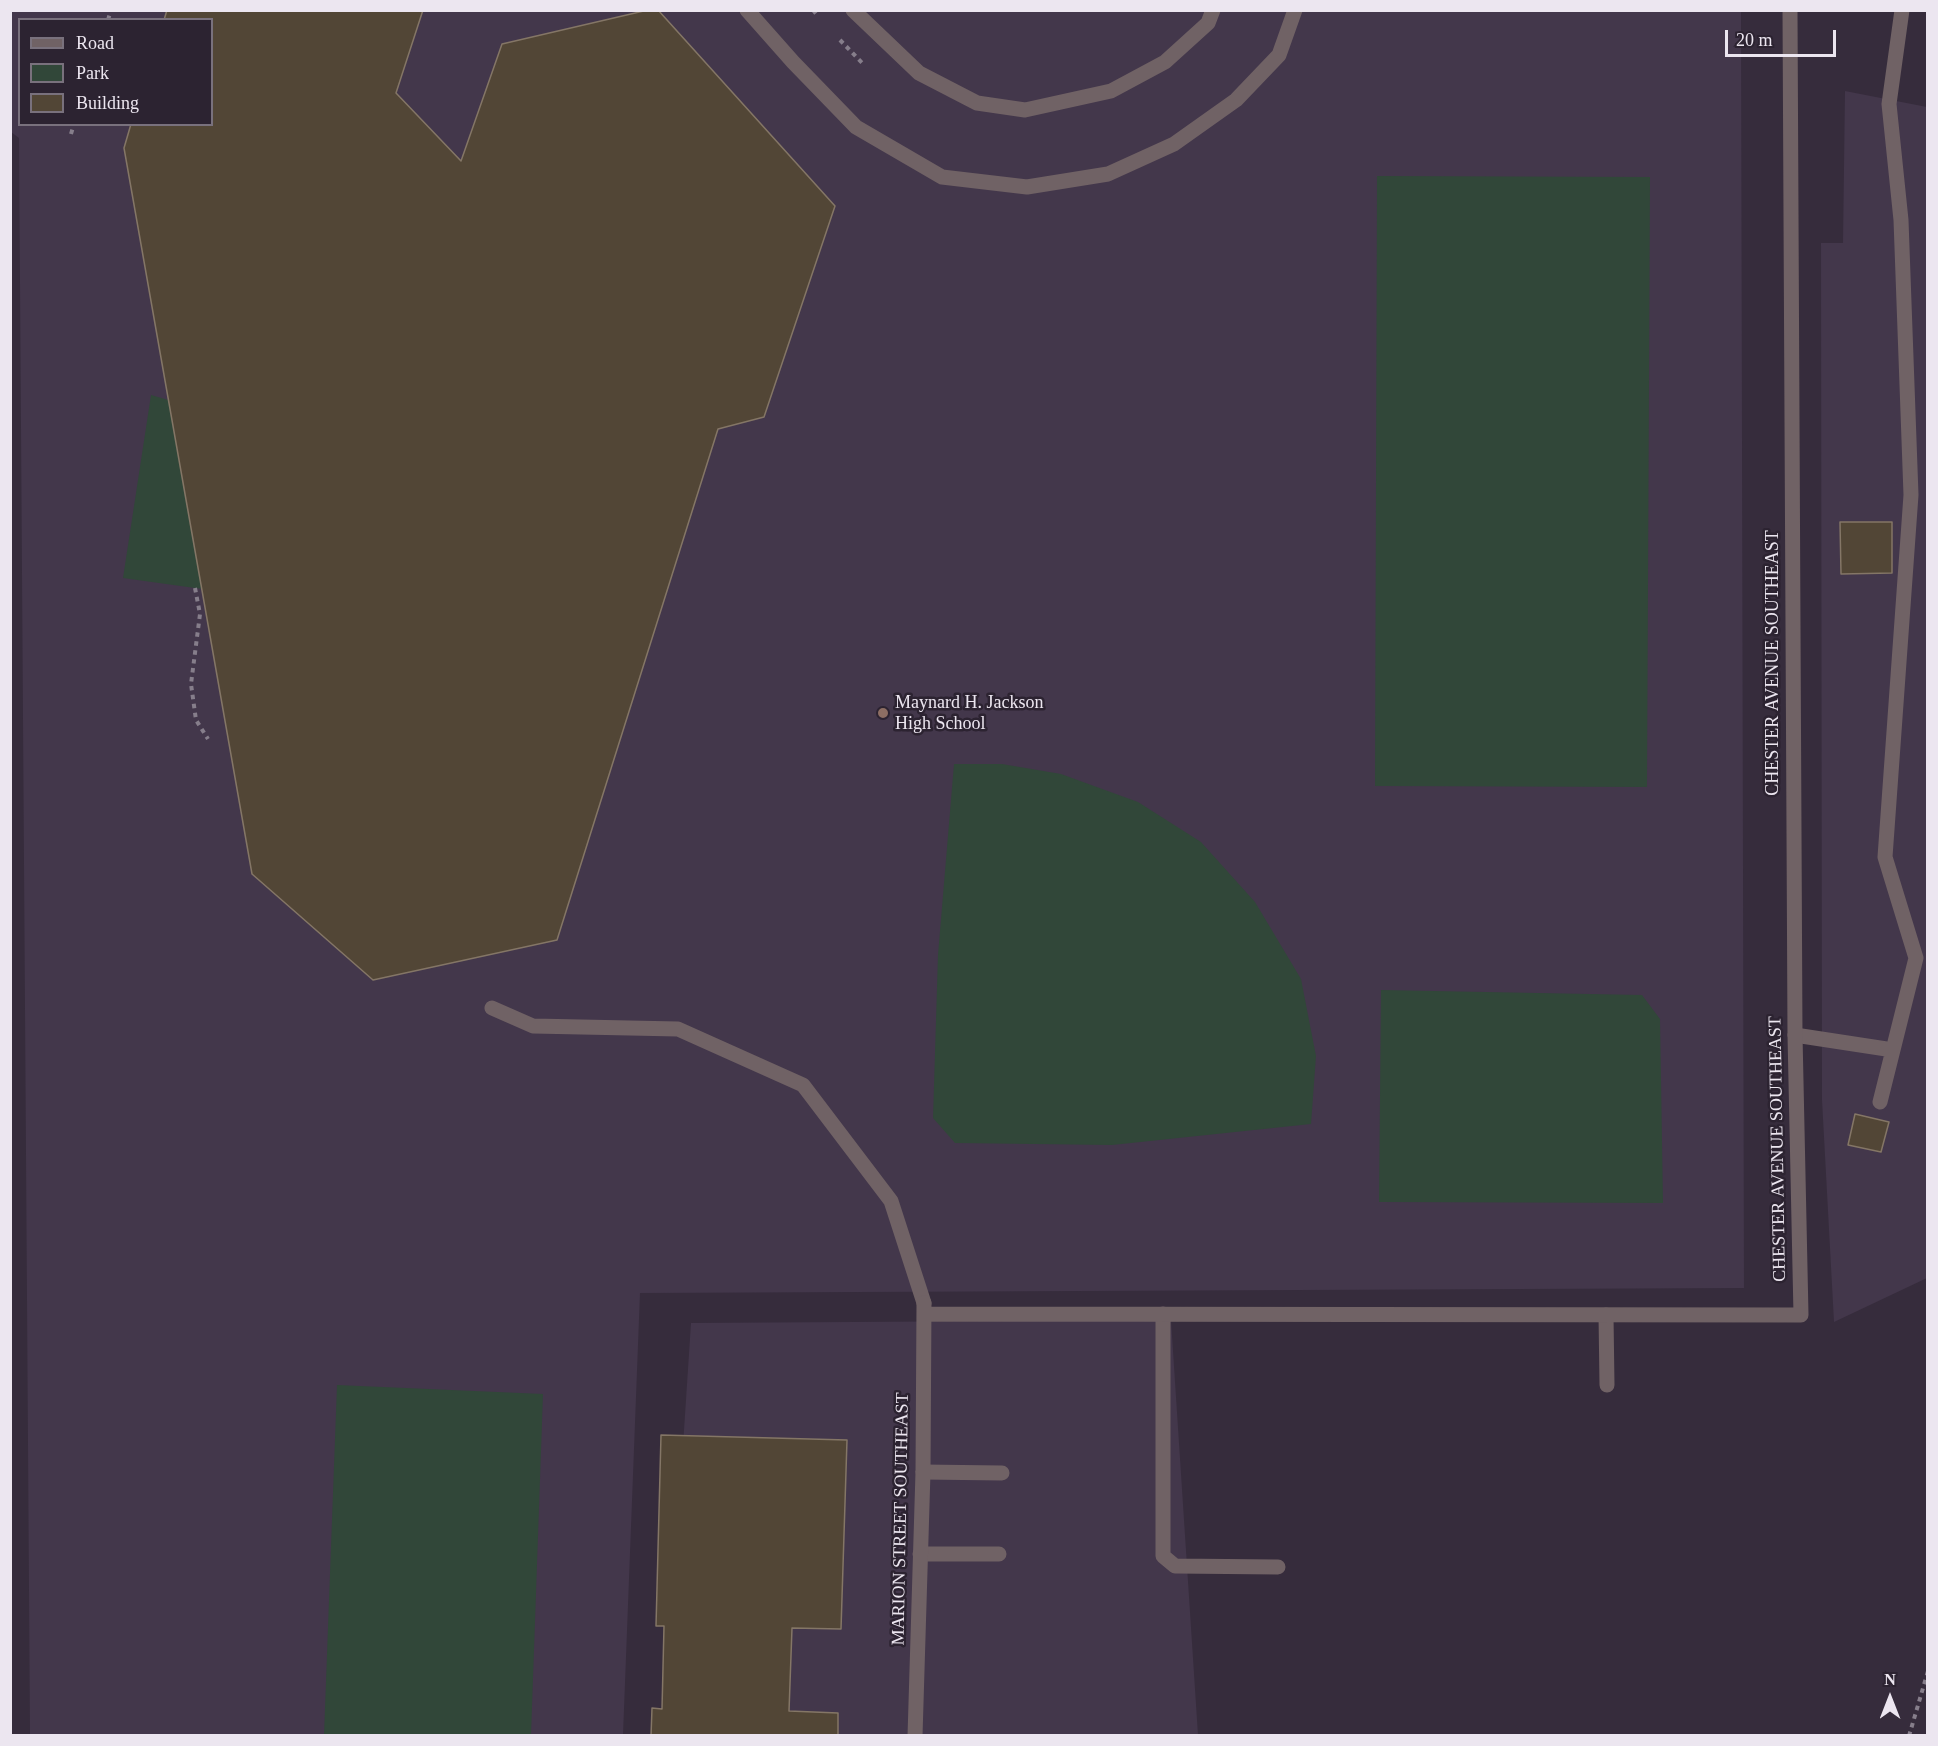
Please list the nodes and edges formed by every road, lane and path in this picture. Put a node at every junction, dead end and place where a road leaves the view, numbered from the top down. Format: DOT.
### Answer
graph roads {
  1 [pos="747,10"];
  2 [pos="813,10"];
  3 [pos="853,10"];
  4 [pos="1213,10"];
  5 [pos="1295,10"];
  6 [pos="1790,10"];
  7 [pos="1902,10"];
  8 [pos="817,15"];
  9 [pos="840,40"];
  10 [pos="864,65"];
  11 [pos="73,126"];
  12 [pos="71,134"];
  13 [pos="195,588"];
  14 [pos="208,739"];
  15 [pos="492,1008"];
  16 [pos="1795,1035"];
  17 [pos="1893,1050"];
  18 [pos="1880,1102"];
  19 [pos="924,1309"];
  20 [pos="1163,1314"];
  21 [pos="1606,1315"];
  22 [pos="1607,1385"];
  23 [pos="923,1472"];
  24 [pos="1002,1473"];
  25 [pos="920,1554"];
  26 [pos="999,1554"];
  27 [pos="1278,1566"];
  28 [pos="1928,1671"];
  29 [pos="915,1736"];
  30 [pos="1909,1736"];
  1 -- 5 [label="street"];
  2 -- 8 [label="path"];
  3 -- 4 [label="street"];
  6 -- 16 [label="street, CHESTER AVENUE SOUTHEAST"];
  7 -- 17 [label="street"];
  9 -- 10 [label="path"];
  11 -- 12 [label="path"];
  13 -- 14 [label="path"];
  15 -- 19 [label="street, MARION STREET SOUTHEAST"];
  16 -- 17 [label="street"];
  16 -- 21 [label="street, CHESTER AVENUE SOUTHEAST"];
  17 -- 18 [label="street"];
  19 -- 20 [label="street"];
  19 -- 23 [label="street, MARION STREET SOUTHEAST"];
  20 -- 21 [label="street"];
  20 -- 27 [label="street"];
  21 -- 22 [label="street"];
  23 -- 24 [label="street"];
  23 -- 25 [label="street, MARION STREET SOUTHEAST"];
  25 -- 26 [label="street"];
  25 -- 29 [label="street, MARION STREET SOUTHEAST"];
  28 -- 30 [label="path"];
}
